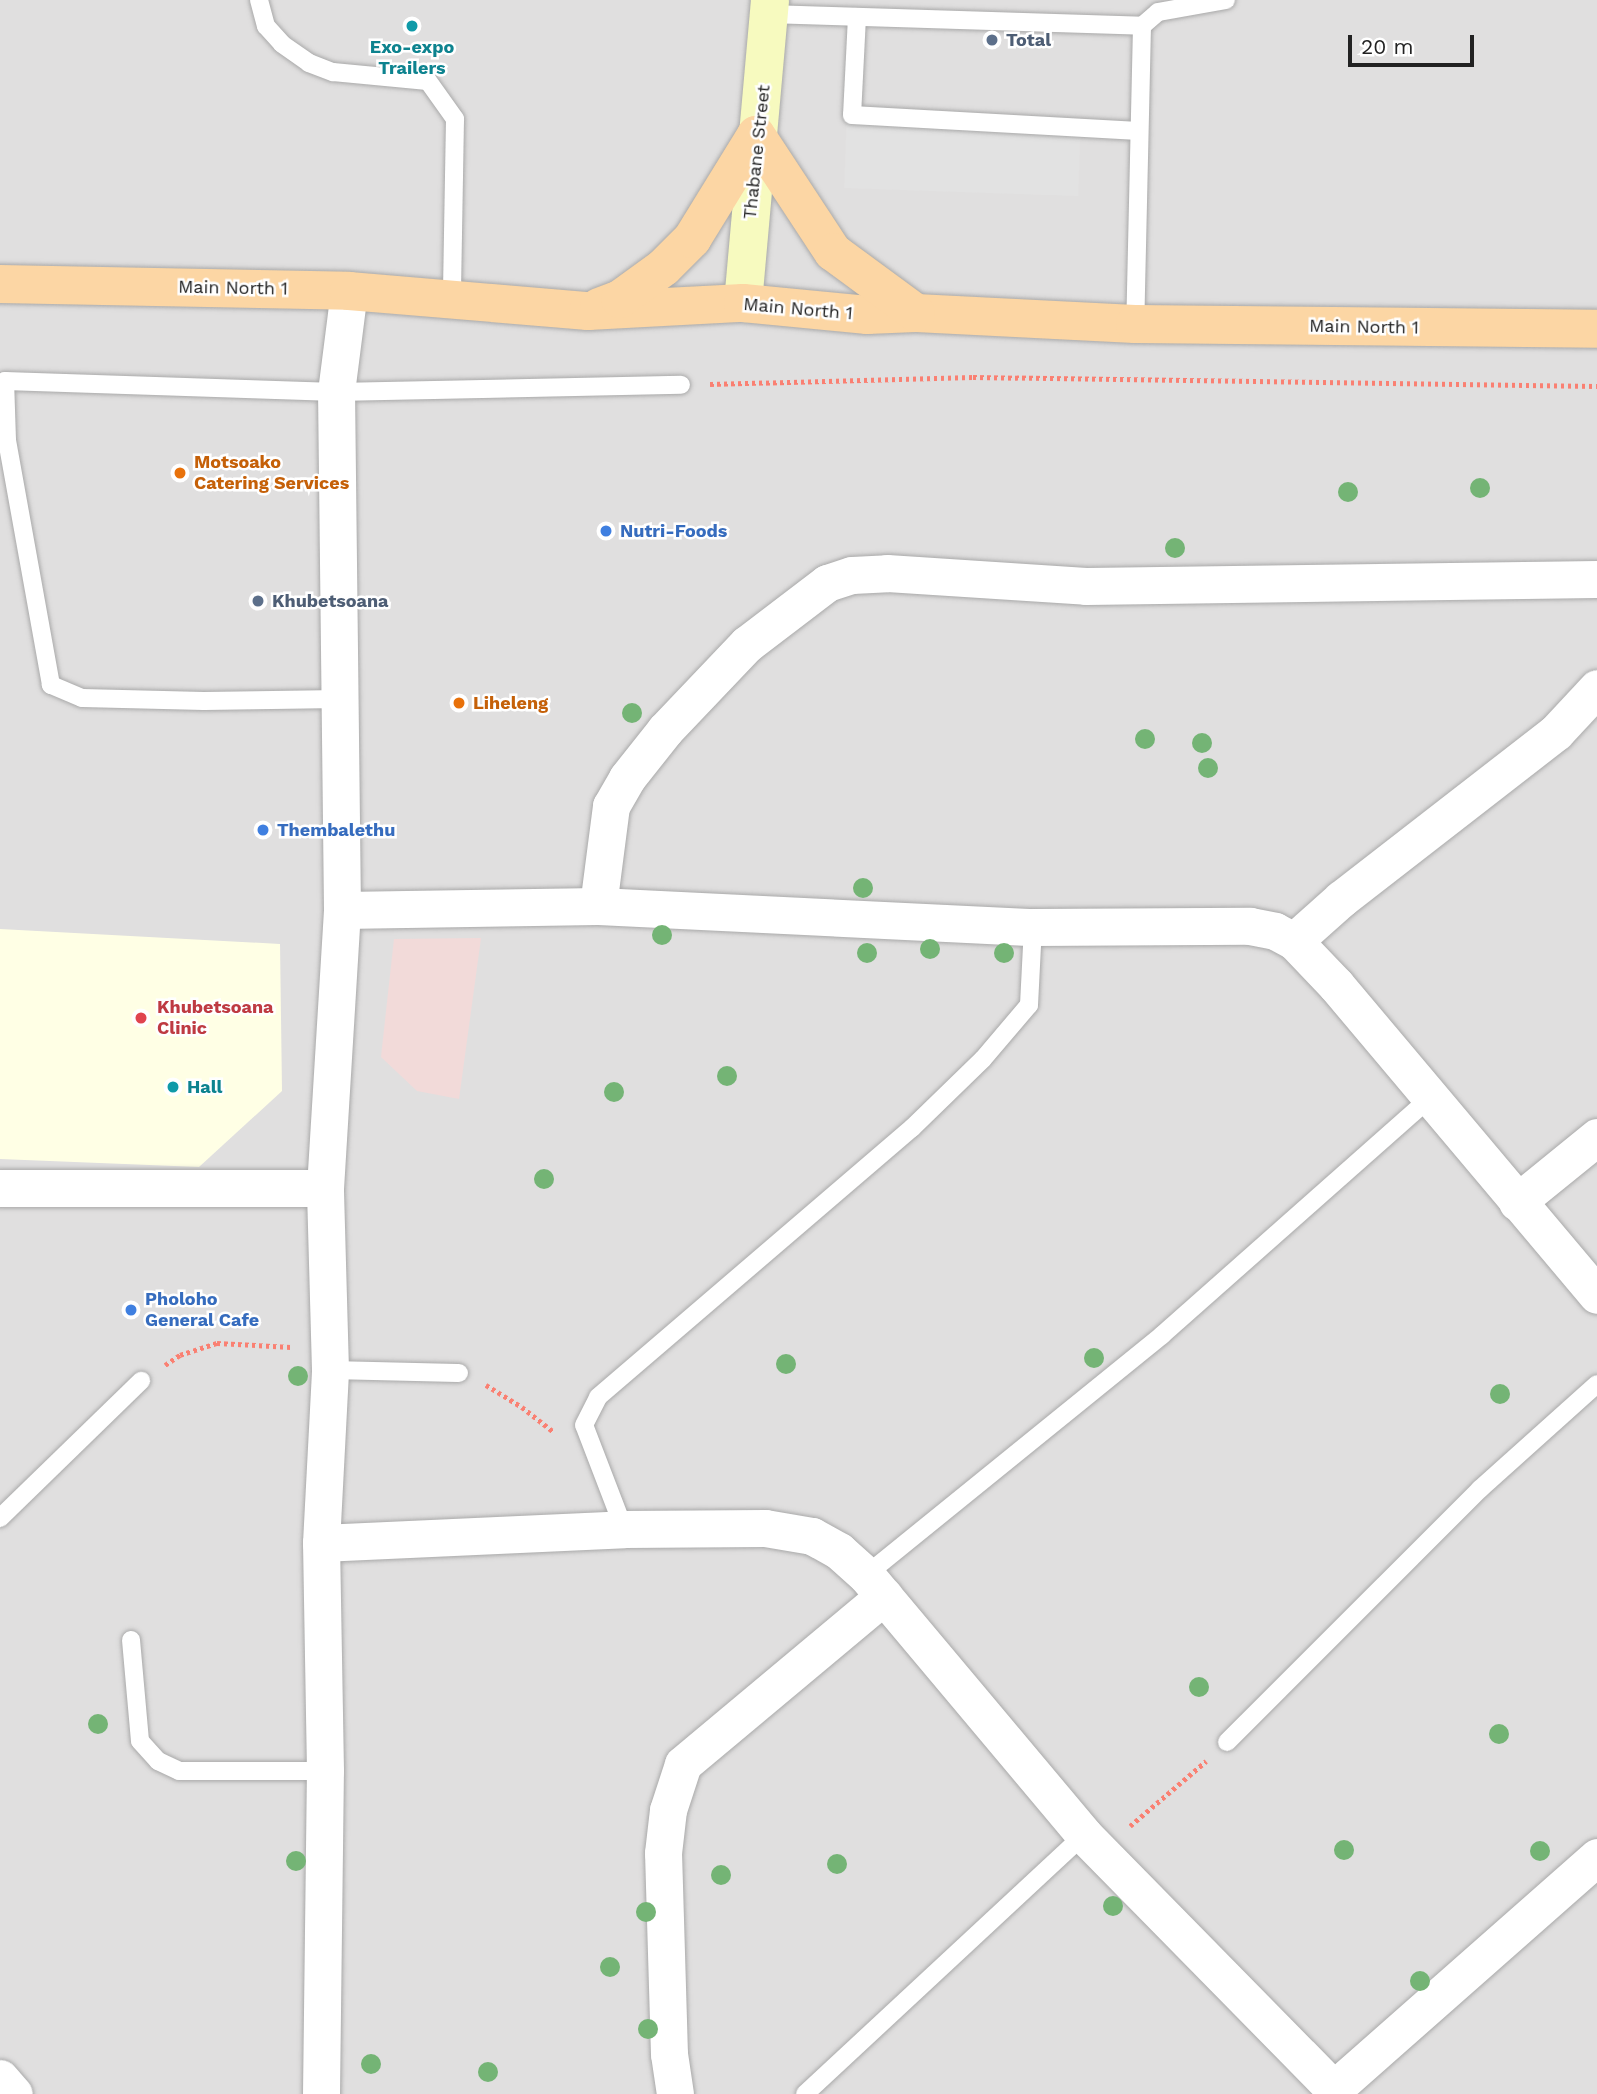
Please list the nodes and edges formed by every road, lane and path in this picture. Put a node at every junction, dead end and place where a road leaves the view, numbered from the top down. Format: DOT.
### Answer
graph roads {
  1 [pos="260,0"];
  2 [pos="1226,0"];
  3 [pos="770,7"];
  4 [pos="857,17"];
  5 [pos="1142,26"];
  6 [pos="1139,131"];
  7 [pos="756,135"];
  8 [pos="0,284"];
  9 [pos="349,291"];
  10 [pos="452,299"];
  11 [pos="743,303"];
  12 [pos="588,311"];
  13 [pos="916,313"];
  14 [pos="1135,324"];
  15 [pos="1597,329"];
  16 [pos="681,384"];
  17 [pos="1597,386"];
  18 [pos="336,392"];
  19 [pos="1597,579"];
  20 [pos="1597,688"];
  21 [pos="340,699"];
  22 [pos="598,906"];
  23 [pos="342,910"];
  24 [pos="1033,928"];
  25 [pos="1294,941"];
  26 [pos="1430,1098"];
  27 [pos="1597,1137"];
  28 [pos="0,1188"];
  29 [pos="325,1188"];
  30 [pos="1517,1202"];
  31 [pos="1597,1295"];
  32 [pos="330,1359"];
  33 [pos="459,1373"];
  34 [pos="141,1381"];
  35 [pos="1597,1384"];
  36 [pos="597,1457"];
  37 [pos="0,1518"];
  38 [pos="624,1529"];
  39 [pos="321,1543"];
  40 [pos="875,1585"];
  41 [pos="131,1640"];
  42 [pos="1227,1742"];
  43 [pos="325,1771"];
  44 [pos="1092,1844"];
  45 [pos="1597,1857"];
  46 [pos="0,2078"];
  47 [pos="1331,2092"];
  48 [pos="14,2094"];
  49 [pos="321,2094"];
  50 [pos="675,2094"];
  51 [pos="806,2094"];
  1 -- 10 [label="lane"];
  2 -- 5 [label="lane"];
  3 -- 4 [label="lane"];
  3 -- 7 [label="street, Thabane Street"];
  4 -- 5 [label="lane"];
  4 -- 6 [label="lane"];
  5 -- 6 [label="lane"];
  6 -- 14 [label="lane"];
  7 -- 11 [label="street, Thabane Street"];
  7 -- 12 [label="main road"];
  7 -- 13 [label="main road"];
  8 -- 9 [label="main road, Main North 1"];
  9 -- 10 [label="main road, Main North 1"];
  9 -- 18 [label="street"];
  10 -- 12 [label="main road, Main North 1"];
  11 -- 12 [label="main road, Main North 1"];
  11 -- 13 [label="main road, Main North 1"];
  13 -- 14 [label="main road, Main North 1"];
  14 -- 15 [label="main road, Main North 1"];
  16 -- 17 [label="path"];
  16 -- 18 [label="lane"];
  18 -- 21 [label="street"];
  18 -- 21 [label="lane"];
  19 -- 22 [label="street"];
  20 -- 25 [label="street"];
  21 -- 23 [label="street"];
  22 -- 23 [label="street"];
  22 -- 24 [label="street"];
  23 -- 29 [label="street"];
  24 -- 25 [label="street"];
  24 -- 36 [label="lane"];
  25 -- 26 [label="street"];
  26 -- 30 [label="street"];
  26 -- 40 [label="lane"];
  27 -- 30 [label="street"];
  28 -- 29 [label="street"];
  29 -- 32 [label="street"];
  30 -- 31 [label="street"];
  32 -- 33 [label="lane"];
  32 -- 34 [label="path"];
  32 -- 39 [label="street"];
  33 -- 36 [label="path"];
  34 -- 37 [label="lane"];
  35 -- 42 [label="lane"];
  36 -- 38 [label="lane"];
  38 -- 39 [label="street"];
  38 -- 40 [label="street"];
  39 -- 43 [label="street"];
  40 -- 44 [label="street"];
  40 -- 50 [label="street"];
  41 -- 43 [label="lane"];
  42 -- 44 [label="path"];
  43 -- 49 [label="street"];
  44 -- 47 [label="street"];
  44 -- 51 [label="lane"];
  45 -- 47 [label="street"];
  46 -- 48 [label="street"];
}
